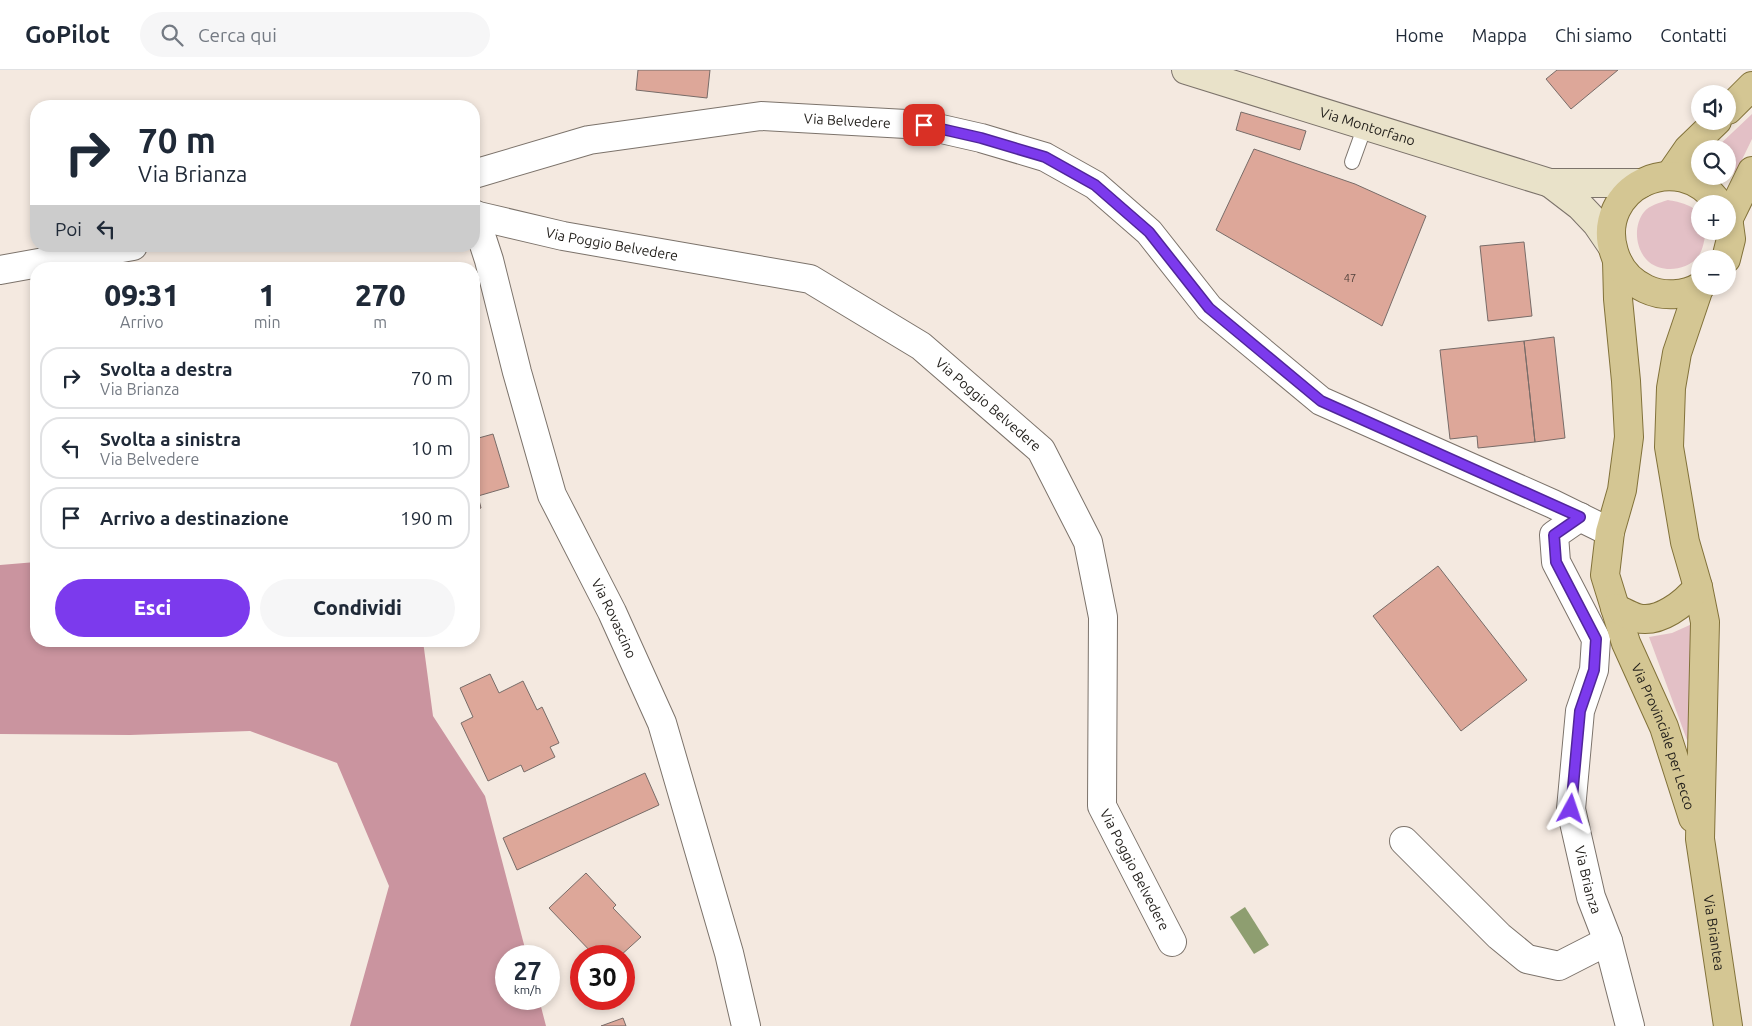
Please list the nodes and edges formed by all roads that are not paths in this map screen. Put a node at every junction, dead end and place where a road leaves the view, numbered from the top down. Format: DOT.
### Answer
graph roads {
  1 [pos="1186,70"];
  2 [pos="1752,86"];
  3 [pos="1736,102"];
  4 [pos="1365,126"];
  5 [pos="1708,130"];
  6 [pos="1352,162"];
  7 [pos="1752,171"];
  8 [pos="480,172"];
  9 [pos="1670,175"];
  10 [pos="1550,183"];
  11 [pos="1642,183"];
  12 [pos="1710,195"];
  13 [pos="1736,196"];
  14 [pos="480,215"];
  15 [pos="480,232"];
  16 [pos="100,252"];
  17 [pos="1615,253"];
  18 [pos="44,262"];
  19 [pos="30,265"];
  20 [pos="0,270"];
  21 [pos="1691,290"];
  22 [pos="1697,295"];
  23 [pos="1580,517"];
  24 [pos="1610,532"];
  25 [pos="1698,587"];
  26 [pos="1615,608"];
  27 [pos="1700,839"];
  28 [pos="1404,841"];
  29 [pos="1608,941"];
  30 [pos="1172,942"];
  31 [pos="746,1026"];
  32 [pos="1630,1026"];
  33 [pos="1728,1026"];
  1 -- 4 [label="street, Via Montorfano"];
  2 -- 3 [label="main road"];
  4 -- 6 [label="lane"];
  4 -- 10 [label="street, Via Montorfano"];
  5 -- 9 [label="main road"];
  7 -- 13 [label="main road"];
  8 -- 23 [label="street, Via Belvedere"];
  9 -- 11 [label="main road"];
  9 -- 12 [label="main road"];
  10 -- 11 [label="street, Via Montorfano"];
  10 -- 17 [label="street, Via Montorfano"];
  11 -- 17 [label="main road, Via Provinciale per Lecco"];
  14 -- 30 [label="street, Via Poggio Belvedere"];
  15 -- 31 [label="street, Via Rovascino"];
  16 -- 18 [label="street"];
  17 -- 21 [label="main road"];
  17 -- 24 [label="main road, Via Provinciale per Lecco"];
  19 -- 20 [label="street"];
  22 -- 25 [label="main road, Via Provinciale per Lecco"];
  23 -- 24 [label="street, Via Belvedere"];
  23 -- 29 [label="street, Via Brianza"];
  24 -- 26 [label="main road, Via Provinciale per Lecco"];
  25 -- 26 [label="main road"];
  25 -- 27 [label="main road, Via Provinciale per Lecco"];
  26 -- 27 [label="main road, Via Provinciale per Lecco"];
  27 -- 33 [label="main road, Via Briantea"];
  28 -- 29 [label="street"];
  29 -- 32 [label="street, Via Brianza"];
}
